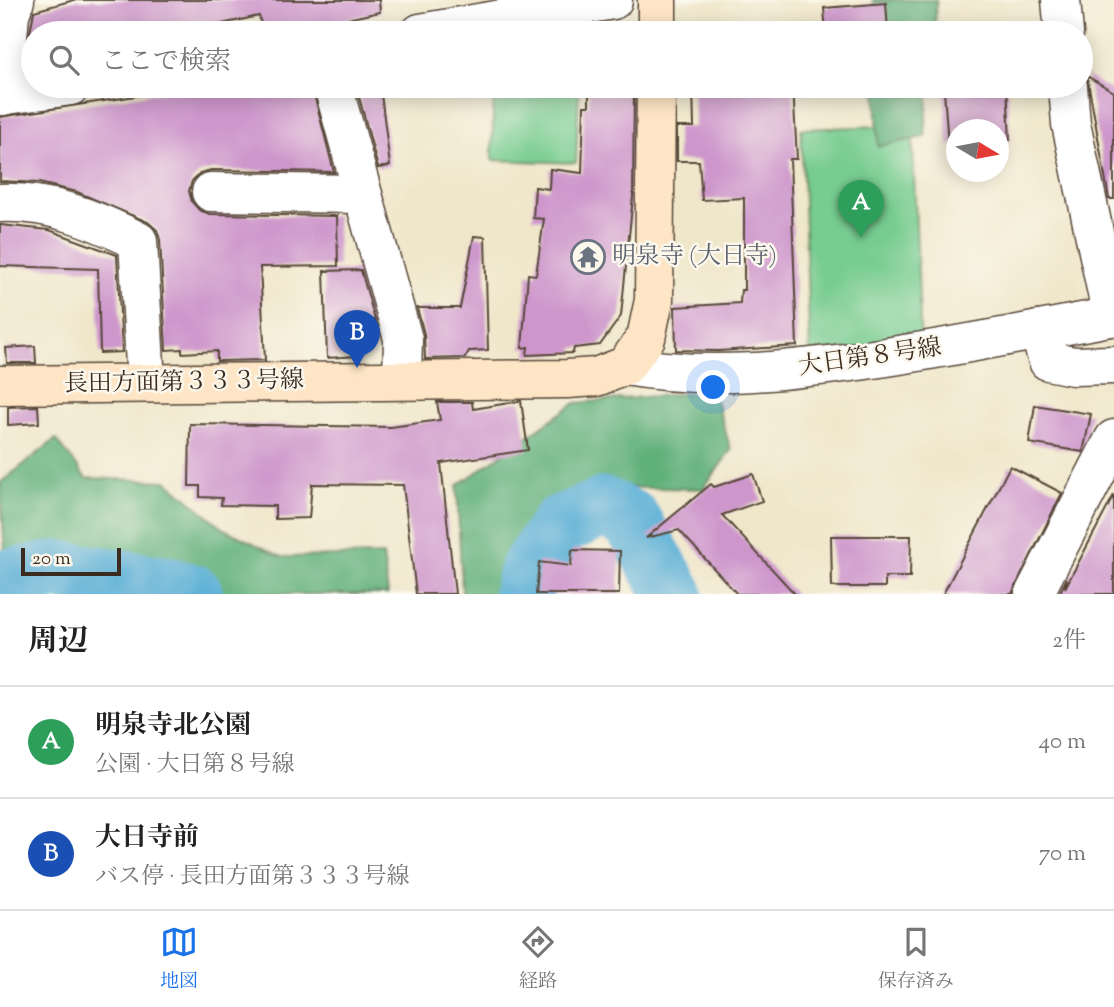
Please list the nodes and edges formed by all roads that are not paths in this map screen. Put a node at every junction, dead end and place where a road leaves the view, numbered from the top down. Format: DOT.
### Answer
graph roads {
  1 [pos="15,0"];
  2 [pos="613,0"];
  3 [pos="657,0"];
  4 [pos="1061,0"];
  5 [pos="462,13"];
  6 [pos="445,21"];
  7 [pos="657,21"];
  8 [pos="1063,21"];
  9 [pos="21,93"];
  10 [pos="1,96"];
  11 [pos="336,98"];
  12 [pos="656,98"];
  13 [pos="1069,98"];
  14 [pos="211,192"];
  15 [pos="362,194"];
  16 [pos="0,203"];
  17 [pos="1113,316"];
  18 [pos="1038,330"];
  19 [pos="1114,365"];
  20 [pos="625,366"];
  21 [pos="402,380"];
  22 [pos="146,383"];
  23 [pos="0,385"];
  24 [pos="1114,439"];
  25 [pos="1034,594"];
  1 -- 10 [label="street"];
  2 -- 5 [label="street"];
  3 -- 7 [label="street"];
  4 -- 8 [label="street"];
  5 -- 6 [label="street"];
  9 -- 10 [label="street"];
  11 -- 15 [label="street"];
  12 -- 20 [label="street"];
  13 -- 17 [label="street"];
  14 -- 15 [label="street"];
  15 -- 21 [label="street"];
  16 -- 22 [label="street"];
  17 -- 18 [label="street, 大日第８号線"];
  18 -- 19 [label="street"];
  18 -- 20 [label="street, 大日第８号線"];
  20 -- 21 [label="street, 長田方面第３３３号線"];
  21 -- 22 [label="street, 長田方面第３３３号線"];
  22 -- 23 [label="street, 長田方面第３３３号線"];
  24 -- 25 [label="street"];
}
